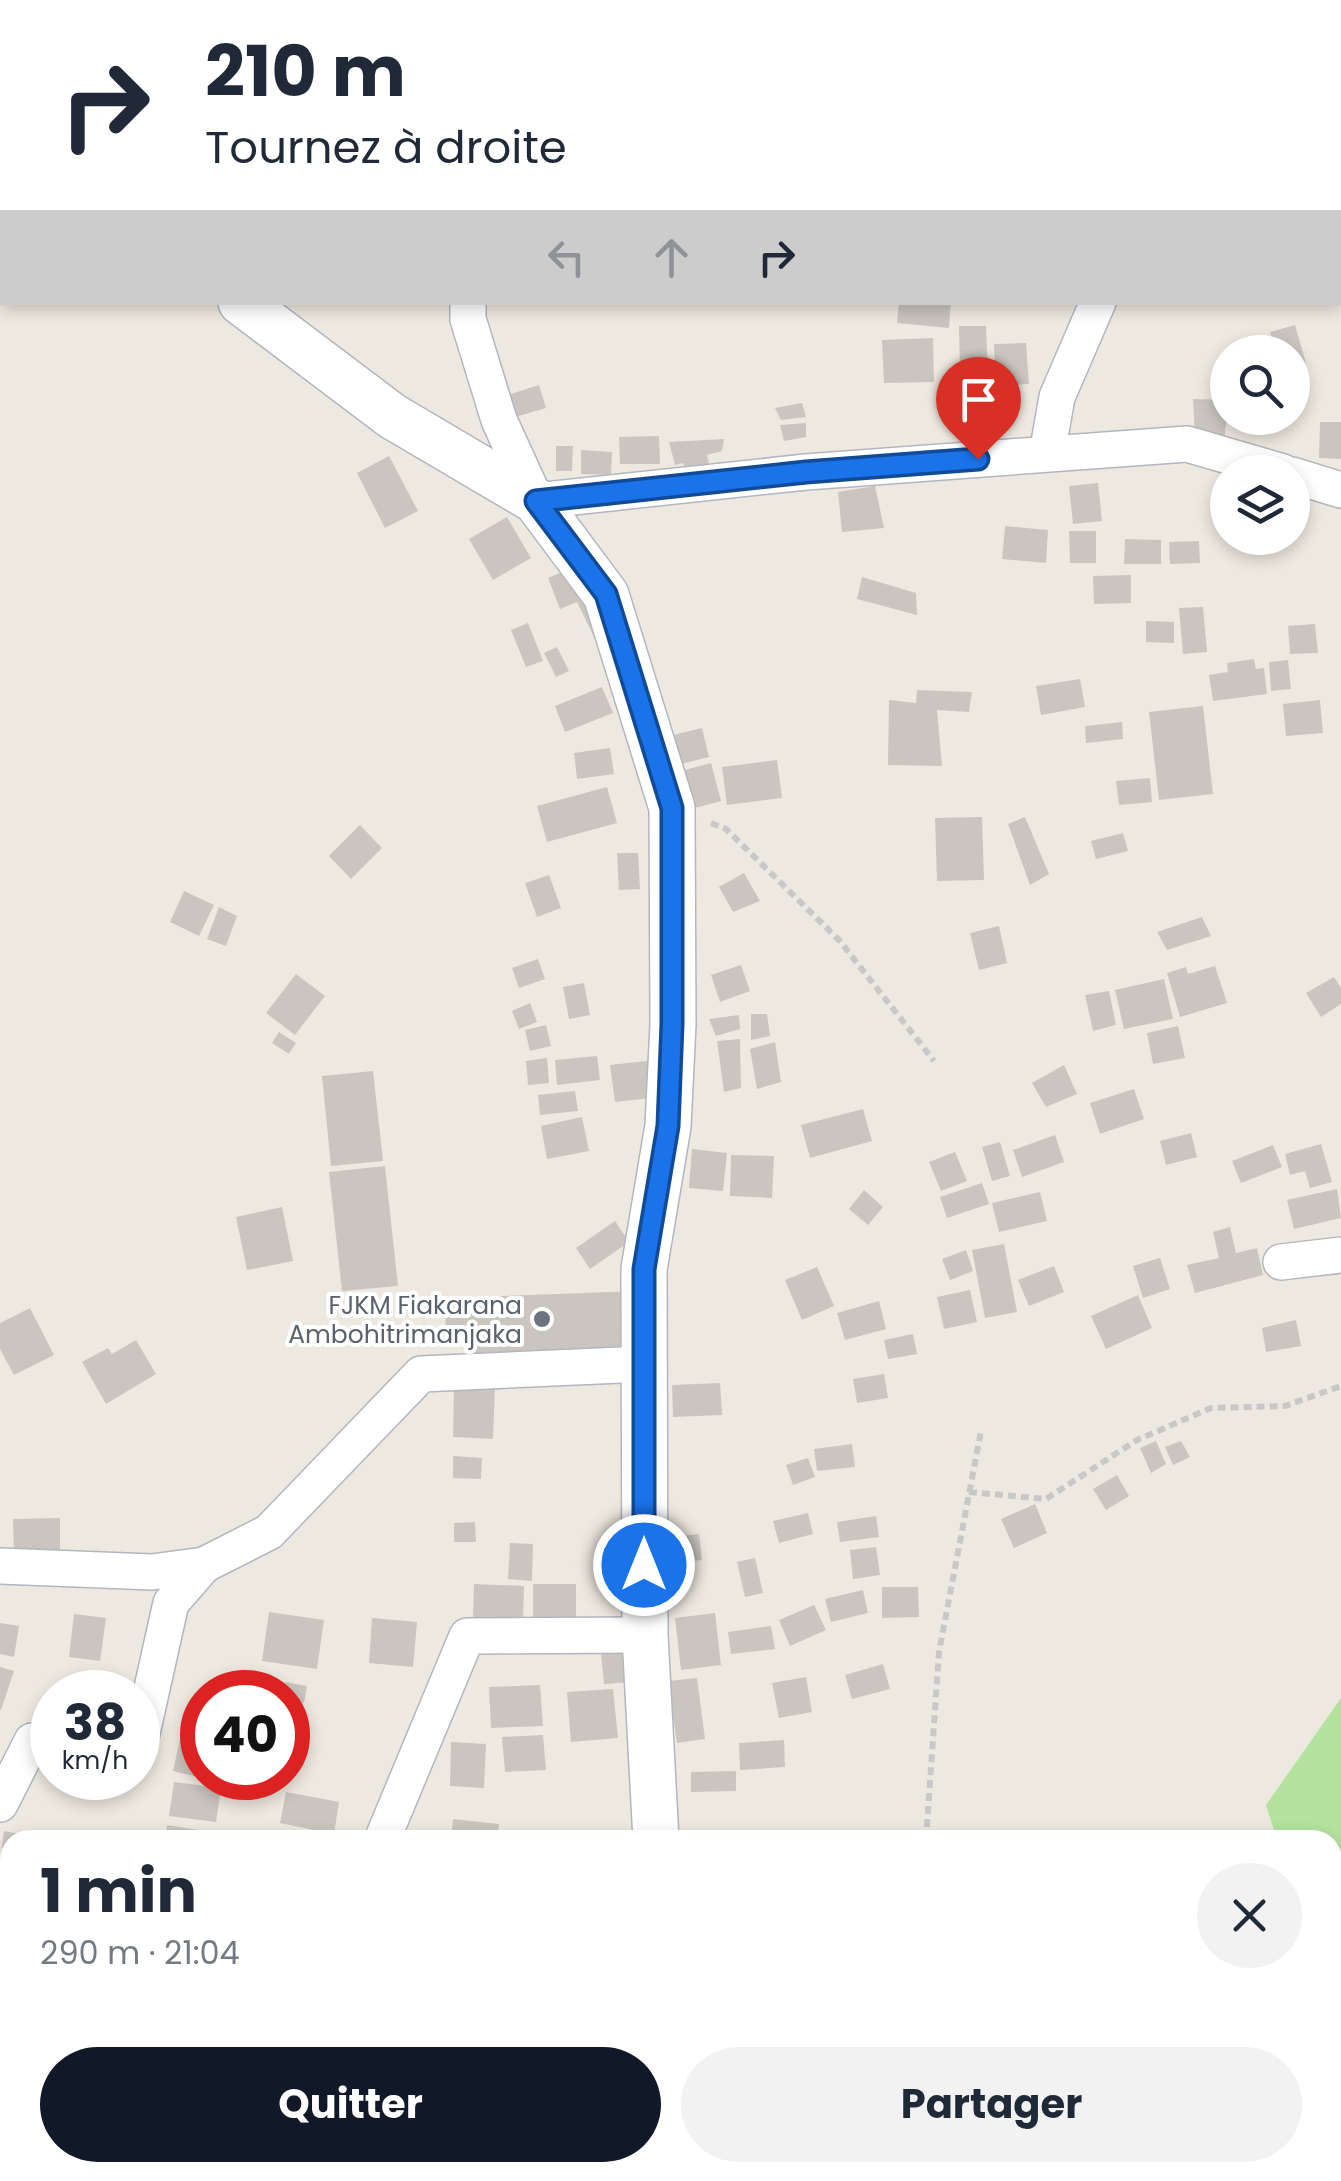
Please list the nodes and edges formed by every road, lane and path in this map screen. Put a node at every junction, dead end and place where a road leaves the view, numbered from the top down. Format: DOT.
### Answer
graph roads {
  1 [pos="245,305"];
  2 [pos="468,305"];
  3 [pos="1097,305"];
  4 [pos="1047,454"];
  5 [pos="1225,455"];
  6 [pos="1310,481"];
  7 [pos="1341,490"];
  8 [pos="536,501"];
  9 [pos="672,808"];
  10 [pos="934,1061"];
  11 [pos="1341,1255"];
  12 [pos="1281,1262"];
  13 [pos="644,1364"];
  14 [pos="1341,1386"];
  15 [pos="981,1431"];
  16 [pos="969,1492"];
  17 [pos="204,1565"];
  18 [pos="0,1566"];
  19 [pos="644,1635"];
  20 [pos="156,1670"];
  21 [pos="30,1745"];
  22 [pos="0,1804"];
  23 [pos="386,1830"];
  24 [pos="655,1830"];
  25 [pos="927,1830"];
  1 -- 8 [label="street"];
  2 -- 8 [label="street"];
  3 -- 4 [label="street"];
  4 -- 5 [label="street"];
  4 -- 8 [label="street"];
  6 -- 7 [label="street"];
  8 -- 9 [label="street"];
  9 -- 10 [label="path"];
  9 -- 13 [label="street"];
  11 -- 12 [label="street"];
  13 -- 17 [label="street"];
  13 -- 19 [label="street"];
  14 -- 16 [label="path"];
  15 -- 16 [label="path"];
  16 -- 25 [label="path"];
  17 -- 18 [label="street"];
  17 -- 20 [label="street"];
  19 -- 23 [label="street"];
  19 -- 24 [label="street"];
  21 -- 22 [label="street"];
}
